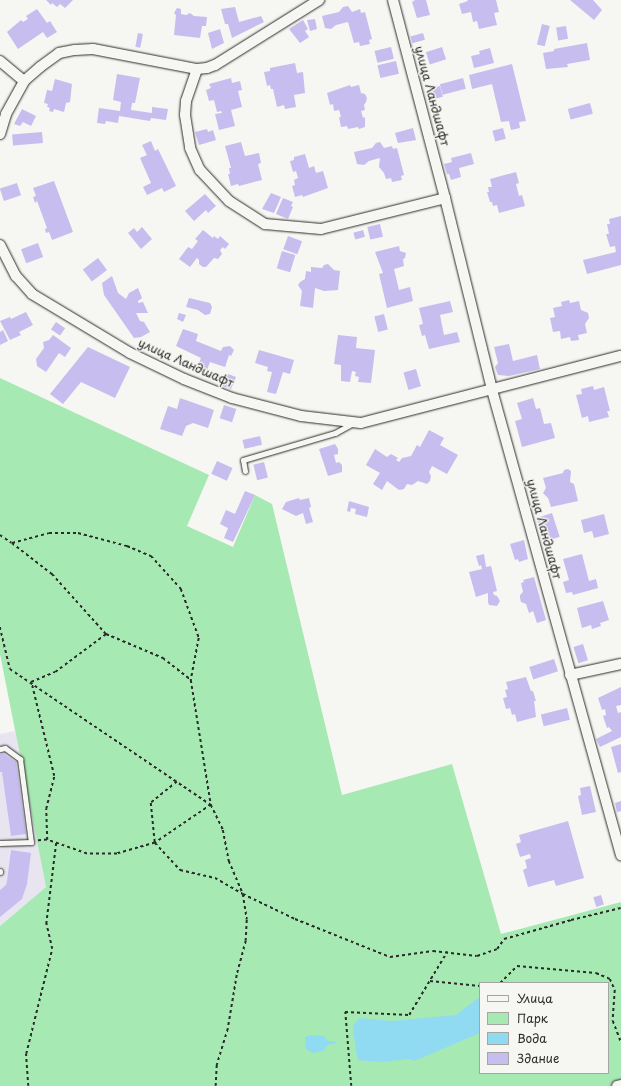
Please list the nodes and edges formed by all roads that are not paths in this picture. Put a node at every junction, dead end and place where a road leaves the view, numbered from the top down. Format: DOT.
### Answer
graph roads {
  1 [pos="319,0"];
  2 [pos="393,0"];
  3 [pos="0,61"];
  4 [pos="198,69"];
  5 [pos="24,82"];
  6 [pos="0,134"];
  7 [pos="445,198"];
  8 [pos="0,245"];
  9 [pos="621,356"];
  10 [pos="492,390"];
  11 [pos="351,423"];
  12 [pos="245,471"];
  13 [pos="621,664"];
  14 [pos="570,675"];
  15 [pos="0,749"];
  16 [pos="0,843"];
  17 [pos="621,855"];
  18 [pos="621,1085"];
  19 [pos="617,1086"];
  1 -- 4 [label="street"];
  2 -- 7 [label="street, улица Ландшафт"];
  3 -- 5 [label="street"];
  4 -- 5 [label="street"];
  4 -- 7 [label="street"];
  5 -- 6 [label="street"];
  7 -- 10 [label="street, улица Ландшафт"];
  8 -- 11 [label="street, улица Ландшафт"];
  9 -- 10 [label="street, улица Ландшафт"];
  10 -- 11 [label="street, улица Ландшафт"];
  10 -- 14 [label="street, улица Ландшафт"];
  11 -- 12 [label="lane"];
  13 -- 14 [label="street"];
  14 -- 17 [label="street, улица Ландшафт"];
  15 -- 16 [label="lane"];
  18 -- 19 [label="street"];
}
